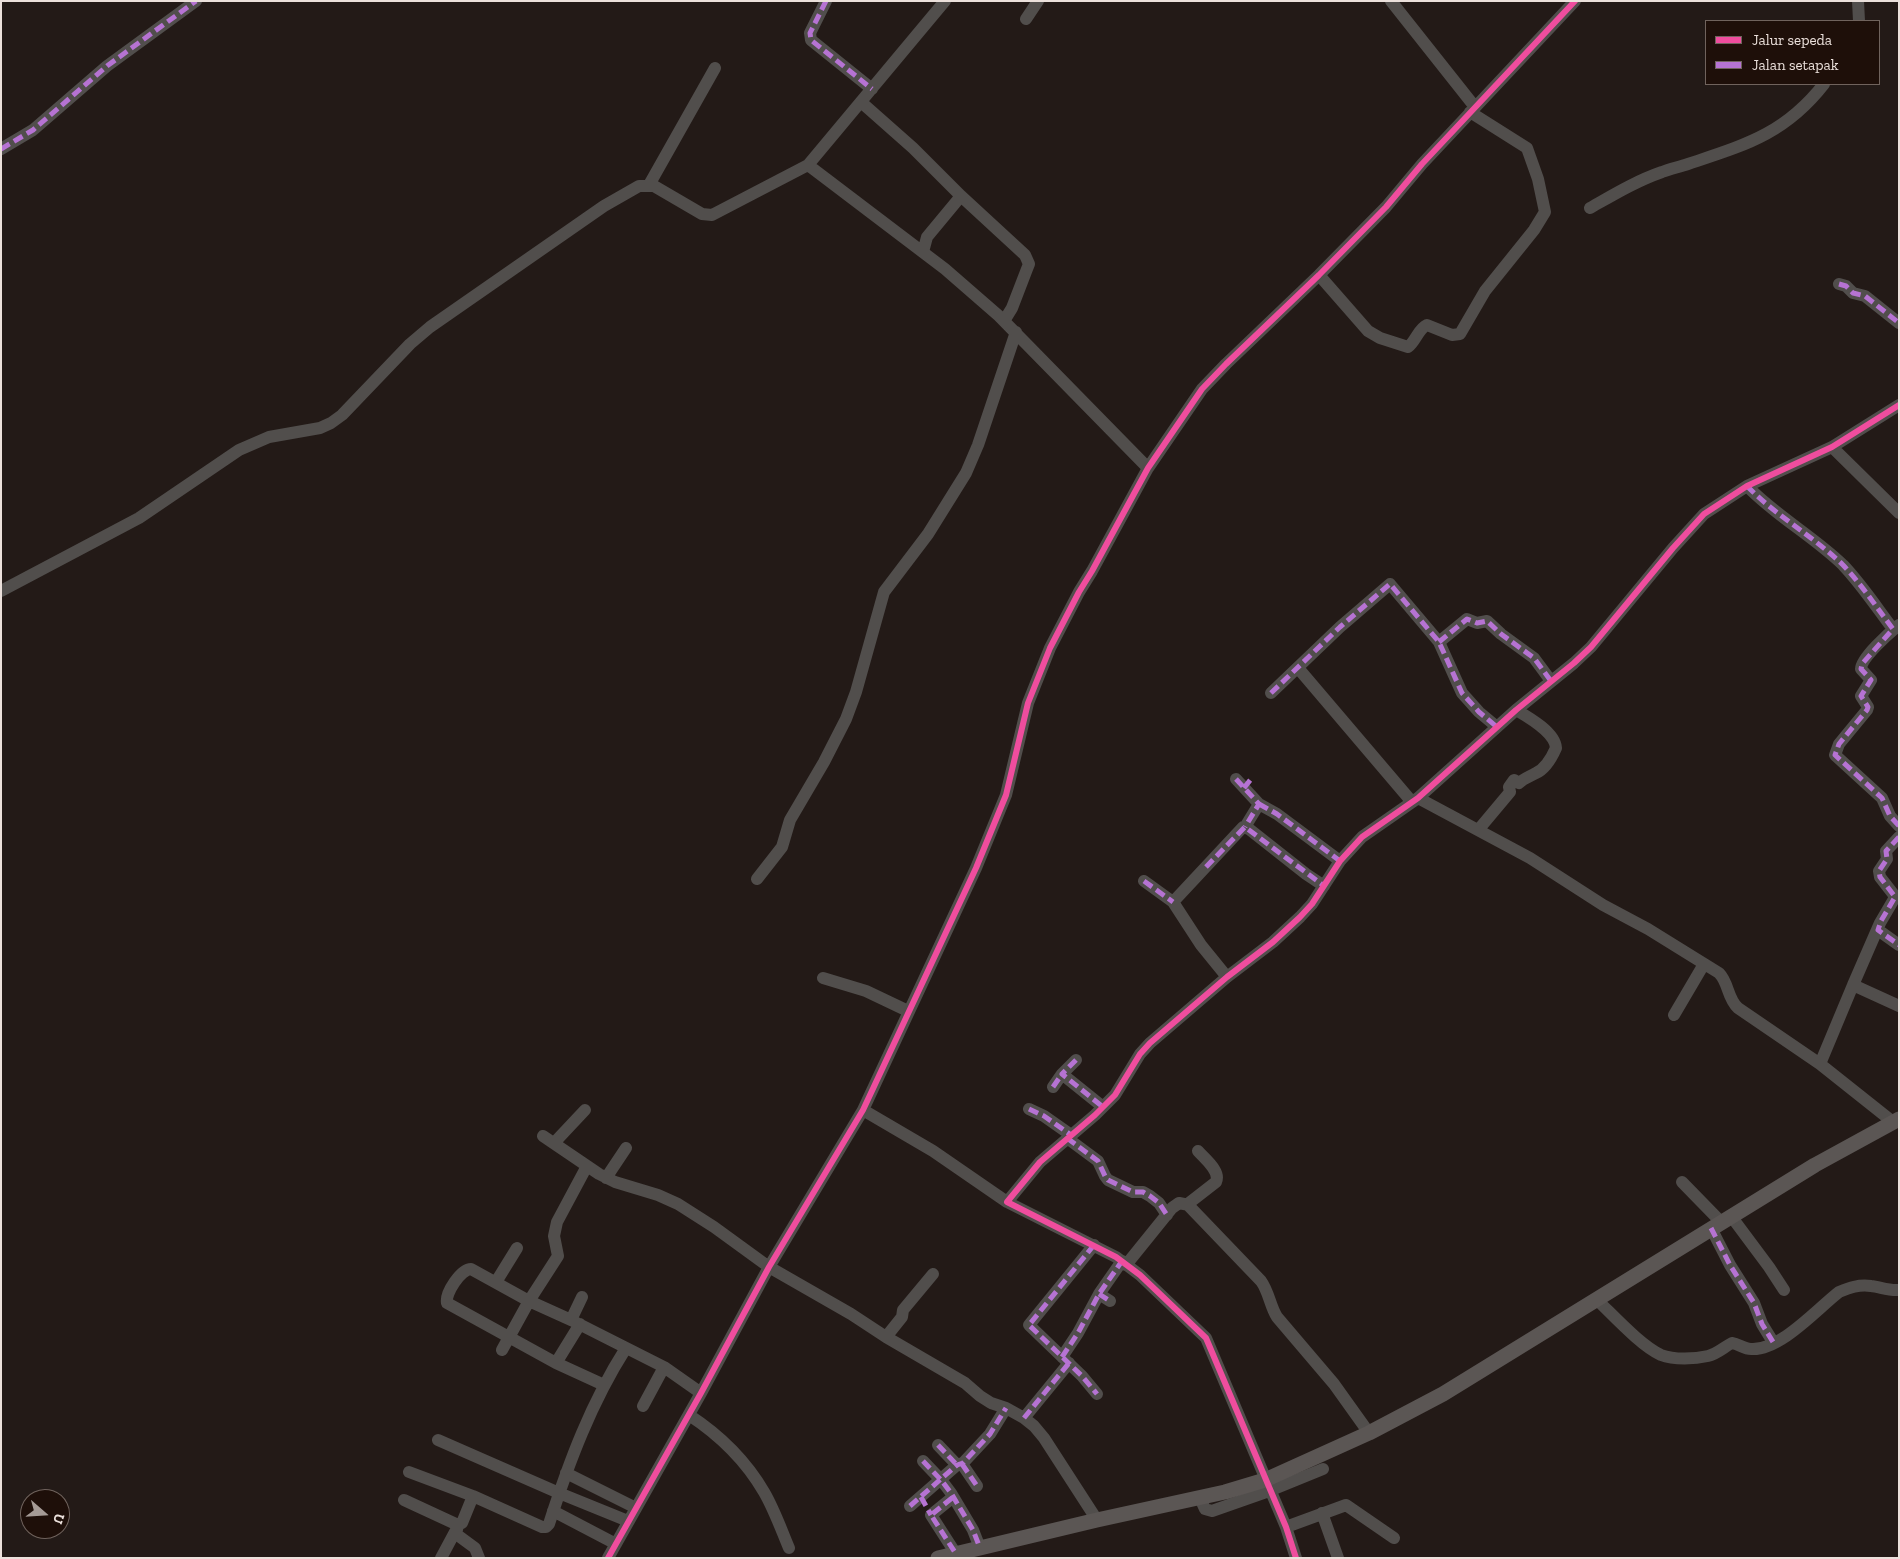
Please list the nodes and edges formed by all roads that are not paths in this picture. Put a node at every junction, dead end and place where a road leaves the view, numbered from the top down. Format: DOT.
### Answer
graph roads {
  1 [pos="196,1"];
  2 [pos="826,1"];
  3 [pos="945,1"];
  4 [pos="1038,1"];
  5 [pos="1392,1"];
  6 [pos="1575,1"];
  7 [pos="1858,1"];
  8 [pos="1026,19"];
  9 [pos="1859,20"];
  10 [pos="715,68"];
  11 [pos="1819,86"];
  12 [pos="872,89"];
  13 [pos="861,102"];
  14 [pos="1473,110"];
  15 [pos="1,149"];
  16 [pos="808,165"];
  17 [pos="649,185"];
  18 [pos="961,196"];
  19 [pos="1590,208"];
  20 [pos="923,252"];
  21 [pos="1319,275"];
  22 [pos="1839,284"];
  23 [pos="1004,321"];
  24 [pos="1899,323"];
  25 [pos="1016,332"];
  26 [pos="1899,405"];
  27 [pos="1832,448"];
  28 [pos="1148,468"];
  29 [pos="1747,486"];
  30 [pos="1899,513"];
  31 [pos="1,591"];
  32 [pos="1896,627"];
  33 [pos="1439,642"];
  34 [pos="1298,668"];
  35 [pos="1552,681"];
  36 [pos="1271,693"];
  37 [pos="1516,710"];
  38 [pos="1497,726"];
  39 [pos="1244,782"];
  40 [pos="1415,800"];
  41 [pos="1259,804"];
  42 [pos="1899,826"];
  43 [pos="1245,827"];
  44 [pos="1479,830"];
  45 [pos="1899,837"];
  46 [pos="1340,861"];
  47 [pos="757,879"];
  48 [pos="1144,881"];
  49 [pos="1324,886"];
  50 [pos="1173,902"];
  51 [pos="1878,930"];
  52 [pos="1899,945"];
  53 [pos="1704,964"];
  54 [pos="1227,976"];
  55 [pos="823,978"];
  56 [pos="1853,985"];
  57 [pos="1899,1006"];
  58 [pos="908,1010"];
  59 [pos="1674,1015"];
  60 [pos="1076,1060"];
  61 [pos="1820,1064"];
  62 [pos="1062,1074"];
  63 [pos="1052,1087"];
  64 [pos="1103,1107"];
  65 [pos="1029,1109"];
  66 [pos="585,1110"];
  67 [pos="863,1110"];
  68 [pos="1897,1121"];
  69 [pos="1069,1136"];
  70 [pos="626,1148"];
  71 [pos="1198,1151"];
  72 [pos="587,1166"];
  73 [pos="606,1178"];
  74 [pos="1682,1182"];
  75 [pos="1007,1202"];
  76 [pos="1189,1205"];
  77 [pos="1166,1214"];
  78 [pos="1721,1222"];
  79 [pos="1094,1245"];
  80 [pos="517,1248"];
  81 [pos="1124,1263"];
  82 [pos="768,1268"];
  83 [pos="933,1274"];
  84 [pos="496,1282"];
  85 [pos="1784,1290"];
  86 [pos="1899,1290"];
  87 [pos="582,1297"];
  88 [pos="1596,1299"];
  89 [pos="529,1301"];
  90 [pos="575,1322"];
  91 [pos="509,1337"];
  92 [pos="886,1337"];
  93 [pos="1771,1338"];
  94 [pos="626,1348"];
  95 [pos="502,1350"];
  96 [pos="1066,1360"];
  97 [pos="556,1363"];
  98 [pos="664,1367"];
  99 [pos="604,1385"];
  100 [pos="701,1393"];
  101 [pos="1097,1394"];
  102 [pos="642,1406"];
  103 [pos="1006,1408"];
  104 [pos="688,1415"];
  105 [pos="1024,1418"];
  106 [pos="1369,1433"];
  107 [pos="438,1440"];
  108 [pos="938,1445"];
  109 [pos="923,1461"];
  110 [pos="960,1465"];
  111 [pos="1323,1469"];
  112 [pos="409,1472"];
  113 [pos="566,1472"];
  114 [pos="940,1480"];
  115 [pos="1267,1485"];
  116 [pos="977,1486"];
  117 [pos="559,1493"];
  118 [pos="474,1496"];
  119 [pos="921,1497"];
  120 [pos="952,1498"];
  121 [pos="404,1500"];
  122 [pos="910,1506"];
  123 [pos="636,1508"];
  124 [pos="553,1511"];
  125 [pos="1322,1513"];
  126 [pos="931,1515"];
  127 [pos="1097,1520"];
  128 [pos="628,1521"];
  129 [pos="1286,1527"];
  130 [pos="457,1528"];
  131 [pos="1394,1538"];
  132 [pos="616,1544"];
  133 [pos="789,1548"];
  134 [pos="980,1548"];
  135 [pos="956,1554"];
  136 [pos="441,1558"];
  137 [pos="479,1558"];
  138 [pos="608,1558"];
  139 [pos="938,1558"];
  140 [pos="1296,1558"];
  141 [pos="1337,1558"];
  1 -- 15 [label="street"];
  2 -- 12 [label="street"];
  3 -- 12 [label="street"];
  4 -- 8 [label="street"];
  5 -- 14 [label="street"];
  6 -- 14 [label="street"];
  7 -- 9 [label="street"];
  10 -- 17 [label="street"];
  11 -- 19 [label="street"];
  12 -- 13 [label="street"];
  13 -- 16 [label="street"];
  13 -- 18 [label="street"];
  14 -- 21 [label="street"];
  14 -- 21 [label="street"];
  16 -- 17 [label="street"];
  16 -- 20 [label="street"];
  17 -- 31 [label="street"];
  18 -- 20 [label="street"];
  18 -- 23 [label="street"];
  20 -- 23 [label="street"];
  21 -- 28 [label="street"];
  22 -- 24 [label="street"];
  23 -- 25 [label="street"];
  25 -- 28 [label="street"];
  25 -- 47 [label="street"];
  26 -- 27 [label="street"];
  27 -- 29 [label="street"];
  27 -- 30 [label="street"];
  28 -- 58 [label="street"];
  29 -- 32 [label="street"];
  29 -- 35 [label="street"];
  32 -- 42 [label="street"];
  33 -- 34 [label="street"];
  33 -- 35 [label="street"];
  33 -- 38 [label="street"];
  34 -- 36 [label="street"];
  34 -- 40 [label="street"];
  35 -- 37 [label="street"];
  37 -- 38 [label="street"];
  37 -- 44 [label="street"];
  38 -- 40 [label="street"];
  39 -- 41 [label="street"];
  40 -- 44 [label="street"];
  40 -- 46 [label="street"];
  41 -- 43 [label="street"];
  41 -- 46 [label="street"];
  43 -- 49 [label="street"];
  43 -- 50 [label="street"];
  44 -- 53 [label="street"];
  45 -- 51 [label="street"];
  46 -- 49 [label="street"];
  48 -- 50 [label="street"];
  49 -- 54 [label="street"];
  50 -- 54 [label="street"];
  51 -- 52 [label="street"];
  51 -- 56 [label="street"];
  53 -- 59 [label="street"];
  53 -- 61 [label="street"];
  54 -- 64 [label="street"];
  55 -- 58 [label="street"];
  56 -- 57 [label="street"];
  56 -- 61 [label="street"];
  58 -- 67 [label="street"];
  60 -- 62 [label="street"];
  61 -- 68 [label="street"];
  62 -- 63 [label="street"];
  62 -- 64 [label="street"];
  64 -- 69 [label="street"];
  65 -- 69 [label="street"];
  66 -- 72 [label="street"];
  67 -- 75 [label="street"];
  67 -- 82 [label="street"];
  68 -- 78 [label="main road"];
  69 -- 75 [label="street"];
  69 -- 77 [label="street"];
  70 -- 73 [label="street"];
  71 -- 76 [label="street"];
  72 -- 73 [label="street"];
  72 -- 89 [label="street"];
  73 -- 82 [label="street"];
  74 -- 78 [label="street"];
  75 -- 79 [label="street"];
  76 -- 77 [label="street"];
  76 -- 106 [label="street"];
  77 -- 81 [label="street"];
  78 -- 85 [label="street"];
  78 -- 88 [label="main road"];
  78 -- 93 [label="street"];
  79 -- 81 [label="street"];
  79 -- 96 [label="street"];
  80 -- 84 [label="street"];
  81 -- 96 [label="street"];
  81 -- 115 [label="street"];
  82 -- 92 [label="street"];
  82 -- 100 [label="street"];
  83 -- 92 [label="street"];
  84 -- 89 [label="street"];
  84 -- 91 [label="street"];
  86 -- 93 [label="street"];
  87 -- 90 [label="street"];
  88 -- 93 [label="street"];
  88 -- 106 [label="main road"];
  89 -- 90 [label="street"];
  89 -- 91 [label="street"];
  90 -- 94 [label="street"];
  90 -- 97 [label="street"];
  91 -- 95 [label="street"];
  91 -- 97 [label="street"];
  92 -- 103 [label="street"];
  94 -- 98 [label="street"];
  94 -- 99 [label="street"];
  96 -- 101 [label="street"];
  96 -- 105 [label="street"];
  97 -- 99 [label="street"];
  98 -- 100 [label="street"];
  98 -- 102 [label="street"];
  99 -- 113 [label="street"];
  100 -- 104 [label="street"];
  103 -- 105 [label="street"];
  103 -- 110 [label="street"];
  104 -- 123 [label="street"];
  104 -- 133 [label="street"];
  105 -- 127 [label="street"];
  106 -- 115 [label="main road"];
  107 -- 117 [label="street"];
  108 -- 110 [label="street"];
  109 -- 114 [label="street"];
  110 -- 114 [label="street"];
  110 -- 116 [label="street"];
  111 -- 115 [label="street"];
  112 -- 118 [label="street"];
  113 -- 117 [label="street"];
  113 -- 123 [label="street"];
  114 -- 119 [label="street"];
  114 -- 120 [label="street"];
  115 -- 127 [label="main road"];
  115 -- 129 [label="street"];
  117 -- 124 [label="street"];
  117 -- 128 [label="street"];
  118 -- 124 [label="street"];
  118 -- 130 [label="street"];
  119 -- 122 [label="street"];
  119 -- 126 [label="street"];
  120 -- 126 [label="street"];
  120 -- 134 [label="street"];
  121 -- 130 [label="street"];
  123 -- 128 [label="street"];
  124 -- 132 [label="street"];
  125 -- 129 [label="street"];
  125 -- 131 [label="street"];
  125 -- 141 [label="street"];
  126 -- 135 [label="street"];
  127 -- 134 [label="main road"];
  128 -- 132 [label="street"];
  129 -- 140 [label="street"];
  130 -- 136 [label="street"];
  130 -- 137 [label="street"];
  132 -- 138 [label="street"];
  134 -- 135 [label="main road"];
  135 -- 139 [label="main road"];
}
